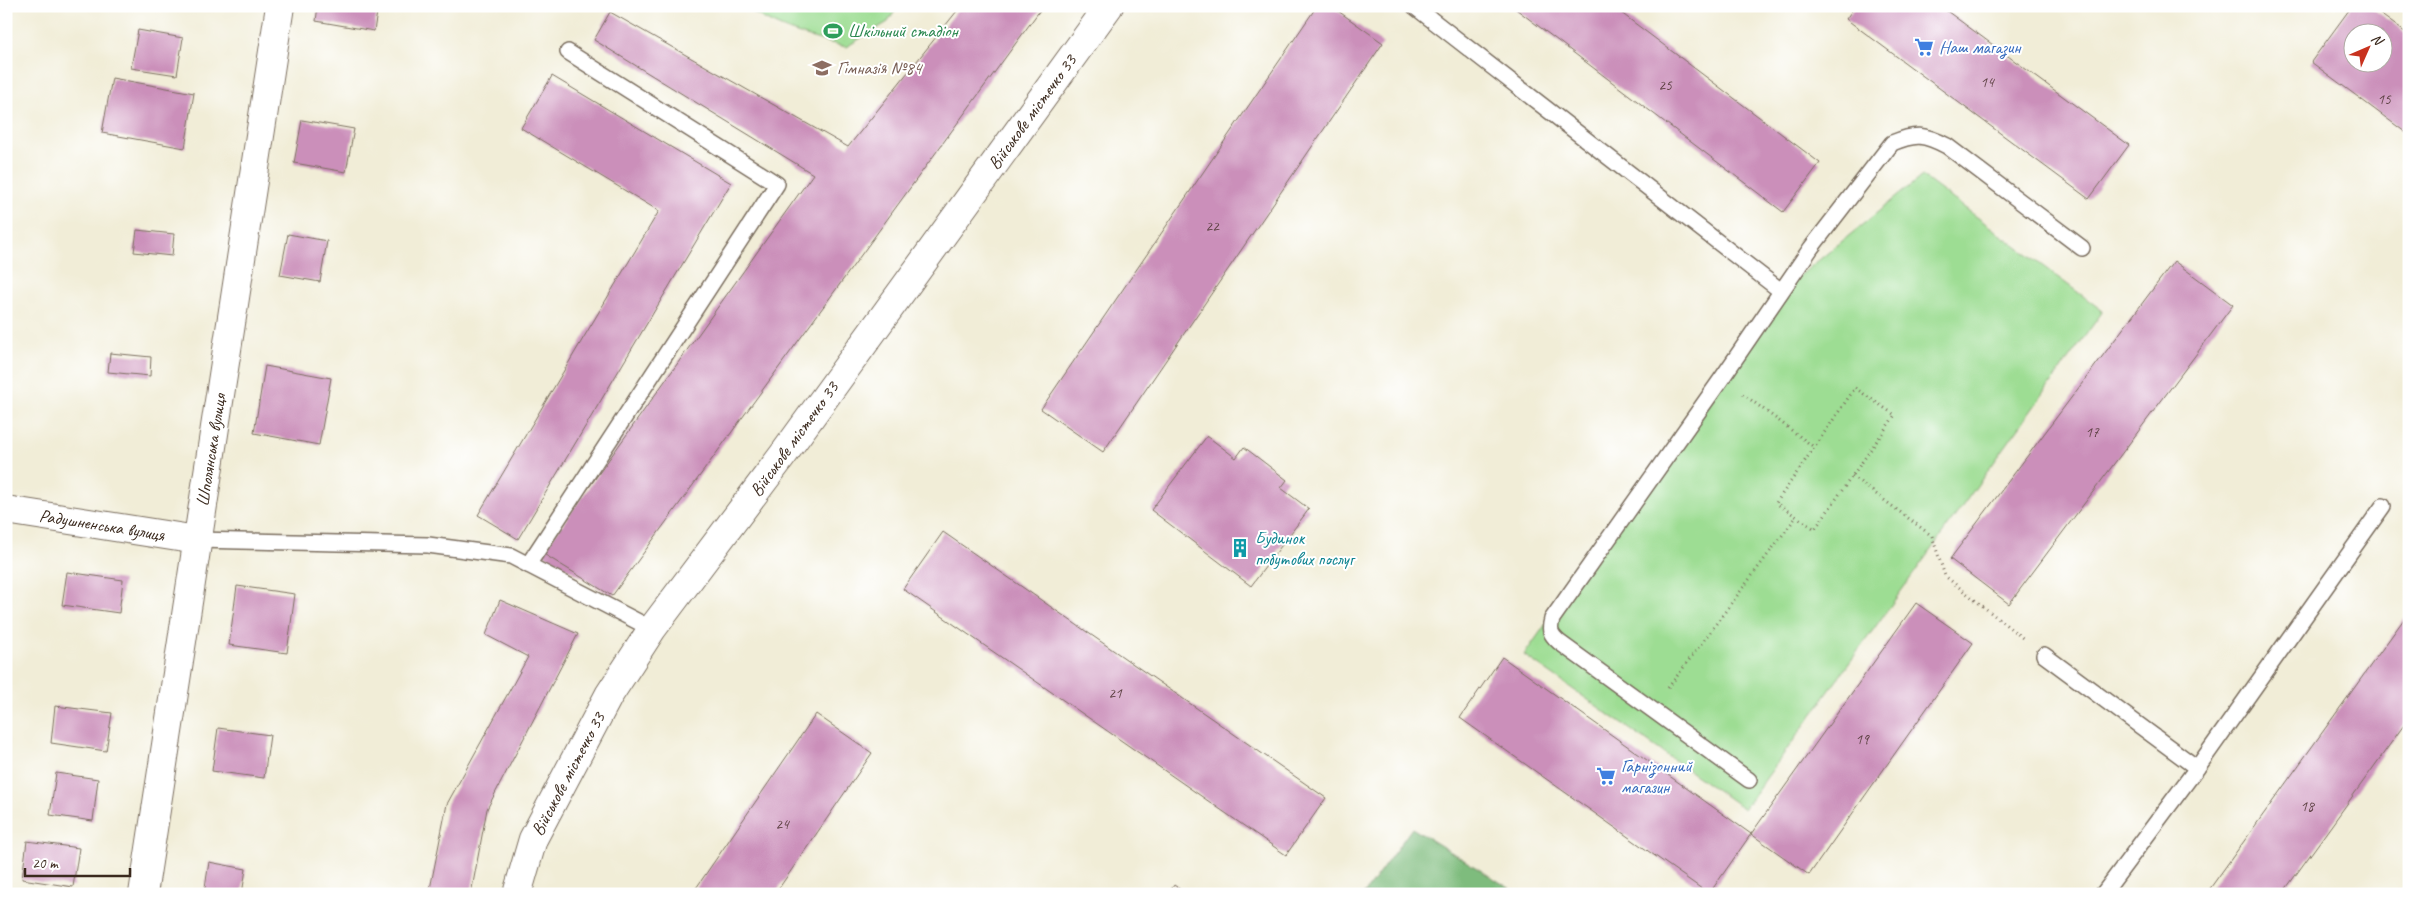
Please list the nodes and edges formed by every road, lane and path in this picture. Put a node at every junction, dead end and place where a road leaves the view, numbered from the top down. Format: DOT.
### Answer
graph roads {
  1 [pos="280,6"];
  2 [pos="1109,6"];
  3 [pos="1414,6"];
  4 [pos="568,52"];
  5 [pos="2082,248"];
  6 [pos="1781,291"];
  7 [pos="1722,378"];
  8 [pos="1814,447"];
  9 [pos="1852,476"];
  10 [pos="2383,506"];
  11 [pos="6,510"];
  12 [pos="1796,517"];
  13 [pos="197,540"];
  14 [pos="528,564"];
  15 [pos="652,629"];
  16 [pos="2044,655"];
  17 [pos="1652,709"];
  18 [pos="2197,768"];
  19 [pos="1749,780"];
  20 [pos="143,894"];
  21 [pos="517,894"];
  22 [pos="2104,894"];
  1 -- 13 [label="street, Шполянська вулиця"];
  2 -- 15 [label="street, Військове містечко 33"];
  3 -- 6 [label="lane"];
  4 -- 14 [label="lane"];
  5 -- 6 [label="lane"];
  6 -- 7 [label="lane"];
  7 -- 8 [label="path"];
  7 -- 17 [label="lane"];
  8 -- 9 [label="path"];
  8 -- 12 [label="path"];
  9 -- 12 [label="path"];
  9 -- 16 [label="path"];
  10 -- 18 [label="lane"];
  11 -- 13 [label="street, Радушненська вулиця"];
  12 -- 17 [label="path"];
  13 -- 14 [label="lane"];
  13 -- 20 [label="street, Шполянська вулиця"];
  14 -- 15 [label="lane"];
  15 -- 21 [label="street, Військове містечко 33"];
  16 -- 18 [label="lane"];
  17 -- 19 [label="lane"];
  18 -- 22 [label="lane"];
}
